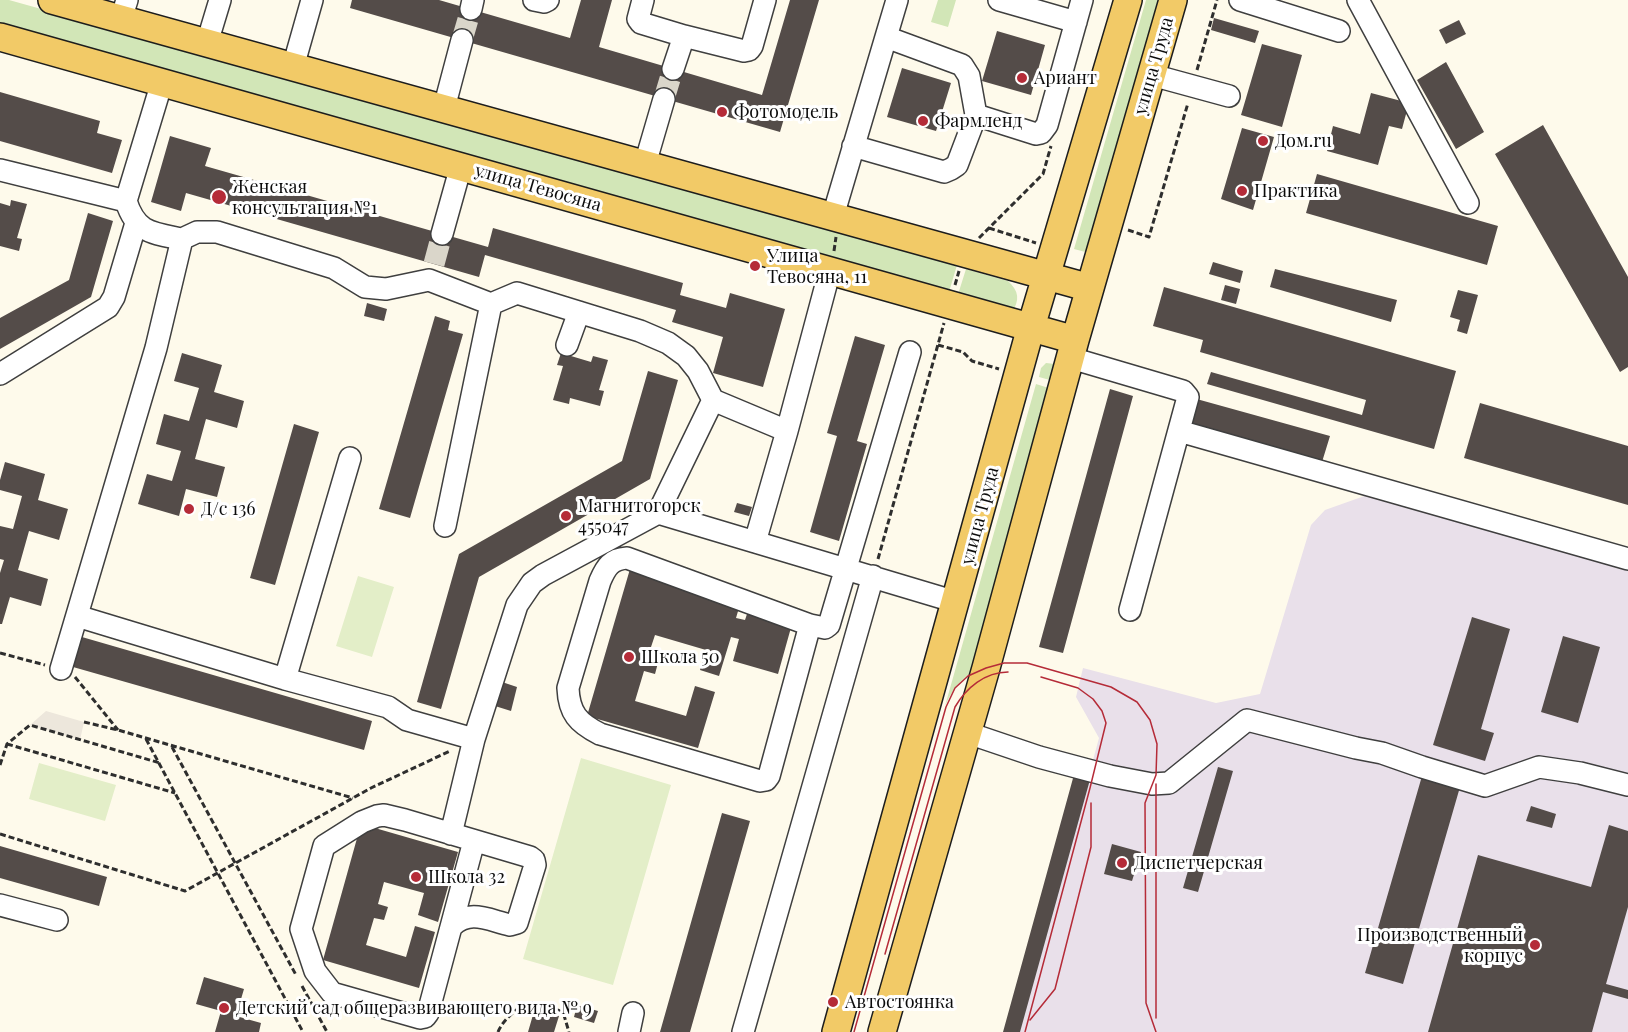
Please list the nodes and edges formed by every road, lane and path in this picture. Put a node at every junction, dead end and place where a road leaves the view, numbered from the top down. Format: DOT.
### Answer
graph roads {
  1 [pos="52,0"];
  2 [pos="220,0"];
  3 [pos="312,0"];
  4 [pos="534,0"];
  5 [pos="548,0"];
  6 [pos="643,0"];
  7 [pos="765,0"];
  8 [pos="897,0"];
  9 [pos="999,0"];
  10 [pos="1082,0"];
  11 [pos="1128,0"];
  12 [pos="1173,0"];
  13 [pos="1217,0"];
  14 [pos="1240,0"];
  15 [pos="1358,0"];
  16 [pos="124,10"];
  17 [pos="1076,22"];
  18 [pos="1339,31"];
  19 [pos="684,36"];
  20 [pos="0,37"];
  21 [pos="886,37"];
  22 [pos="462,40"];
  23 [pos="207,43"];
  24 [pos="293,67"];
  25 [pos="673,69"];
  26 [pos="1152,75"];
  27 [pos="162,82"];
  28 [pos="1192,86"];
  29 [pos="1229,96"];
  30 [pos="664,99"];
  31 [pos="444,108"];
  32 [pos="976,115"];
  33 [pos="853,146"];
  34 [pos="645,164"];
  35 [pos="461,166"];
  36 [pos="0,170"];
  37 [pos="126,201"];
  38 [pos="1468,203"];
  39 [pos="836,217"];
  40 [pos="136,223"];
  41 [pos="989,228"];
  42 [pos="1128,230"];
  43 [pos="442,234"];
  44 [pos="182,239"];
  45 [pos="1046,246"];
  46 [pos="830,270"];
  47 [pos="1046,276"];
  48 [pos="1090,288"];
  49 [pos="491,303"];
  50 [pos="579,312"];
  51 [pos="944,322"];
  52 [pos="1031,327"];
  53 [pos="567,345"];
  54 [pos="938,345"];
  55 [pos="1073,349"];
  56 [pos="910,352"];
  57 [pos="0,374"];
  58 [pos="1018,375"];
  59 [pos="713,400"];
  60 [pos="787,431"];
  61 [pos="1179,431"];
  62 [pos="350,458"];
  63 [pos="658,513"];
  64 [pos="445,526"];
  65 [pos="755,542"];
  66 [pos="1628,559"];
  67 [pos="847,568"];
  68 [pos="873,576"];
  69 [pos="956,602"];
  70 [pos="1130,610"];
  71 [pos="77,616"];
  72 [pos="810,625"];
  73 [pos="61,669"];
  74 [pos="285,679"];
  75 [pos="84,722"];
  76 [pos="968,733"];
  77 [pos="146,739"];
  78 [pos="474,739"];
  79 [pos="7,744"];
  80 [pos="172,747"];
  81 [pos="160,764"];
  82 [pos="0,765"];
  83 [pos="1628,785"];
  84 [pos="176,793"];
  85 [pos="353,798"];
  86 [pos="0,834"];
  87 [pos="451,834"];
  88 [pos="474,841"];
  89 [pos="236,864"];
  90 [pos="218,873"];
  91 [pos="0,905"];
  92 [pos="57,920"];
  93 [pos="452,926"];
  94 [pos="303,1032"];
  95 [pos="327,1032"];
  96 [pos="498,1032"];
  97 [pos="569,1032"];
  98 [pos="743,1032"];
  99 [pos="836,1032"];
  100 [pos="882,1032"];
  1 -- 16 [label="main road"];
  2 -- 23 [label="lane"];
  3 -- 24 [label="lane"];
  4 -- 5 [label="lane"];
  6 -- 19 [label="lane"];
  7 -- 19 [label="lane"];
  8 -- 21 [label="lane"];
  9 -- 17 [label="lane"];
  10 -- 17 [label="lane"];
  11 -- 47 [label="main road, улица Труда"];
  12 -- 26 [label="main road, улица Труда"];
  13 -- 28 [label="path"];
  14 -- 18 [label="lane"];
  15 -- 38 [label="lane"];
  16 -- 23 [label="main road"];
  17 -- 32 [label="lane"];
  19 -- 25 [label="lane"];
  20 -- 27 [label="main road, улица Тевосяна"];
  21 -- 32 [label="lane"];
  21 -- 33 [label="lane"];
  22 -- 31 [label="lane"];
  23 -- 24 [label="main road"];
  24 -- 31 [label="main road"];
  26 -- 28 [label="lane"];
  26 -- 48 [label="main road, улица Труда"];
  27 -- 35 [label="main road, улица Тевосяна"];
  27 -- 37 [label="lane"];
  28 -- 29 [label="lane"];
  28 -- 42 [label="path"];
  30 -- 34 [label="lane"];
  31 -- 34 [label="main road"];
  32 -- 33 [label="lane"];
  33 -- 39 [label="lane"];
  34 -- 39 [label="main road"];
  35 -- 43 [label="lane"];
  35 -- 46 [label="main road, улица Тевосяна"];
  36 -- 37 [label="lane"];
  37 -- 40 [label="lane"];
  39 -- 46 [label="path"];
  39 -- 47 [label="main road"];
  40 -- 44 [label="lane"];
  40 -- 57 [label="lane"];
  41 -- 45 [label="path"];
  44 -- 49 [label="lane"];
  44 -- 71 [label="lane"];
  46 -- 52 [label="main road, улица Тевосяна"];
  46 -- 60 [label="lane"];
  47 -- 48 [label="main road"];
  47 -- 52 [label="main road, улица Труда"];
  48 -- 55 [label="main road, улица Труда"];
  49 -- 50 [label="lane"];
  49 -- 64 [label="lane"];
  50 -- 53 [label="lane"];
  50 -- 59 [label="lane"];
  51 -- 54 [label="path"];
  52 -- 55 [label="main road, улица Тевосяна"];
  52 -- 58 [label="main road, улица Труда"];
  54 -- 58 [label="path"];
  54 -- 68 [label="path"];
  55 -- 61 [label="lane"];
  55 -- 76 [label="main road, улица Труда"];
  56 -- 67 [label="lane"];
  58 -- 69 [label="main road, улица Труда"];
  59 -- 60 [label="lane"];
  59 -- 63 [label="lane"];
  60 -- 65 [label="lane"];
  61 -- 66 [label="lane"];
  61 -- 70 [label="lane"];
  62 -- 74 [label="lane"];
  63 -- 65 [label="lane"];
  63 -- 78 [label="lane"];
  65 -- 67 [label="lane"];
  67 -- 68 [label="lane"];
  67 -- 72 [label="lane"];
  68 -- 69 [label="lane"];
  68 -- 98 [label="lane"];
  69 -- 99 [label="main road, улица Труда"];
  71 -- 73 [label="lane"];
  71 -- 74 [label="lane"];
  72 -- 72 [label="lane"];
  74 -- 78 [label="lane"];
  75 -- 77 [label="path"];
  76 -- 83 [label="lane"];
  76 -- 100 [label="main road, улица Труда"];
  77 -- 80 [label="path"];
  77 -- 81 [label="path"];
  78 -- 85 [label="path"];
  78 -- 87 [label="lane"];
  79 -- 81 [label="path"];
  79 -- 82 [label="path"];
  79 -- 84 [label="path"];
  80 -- 85 [label="path"];
  80 -- 89 [label="path"];
  81 -- 84 [label="path"];
  84 -- 90 [label="path"];
  85 -- 89 [label="path"];
  86 -- 90 [label="path"];
  87 -- 88 [label="lane"];
  87 -- 93 [label="lane"];
  88 -- 93 [label="lane"];
  88 -- 93 [label="lane"];
  89 -- 90 [label="path"];
  89 -- 95 [label="path"];
  90 -- 94 [label="path"];
  91 -- 92 [label="lane"];
  96 -- 97 [label="path"];
}
